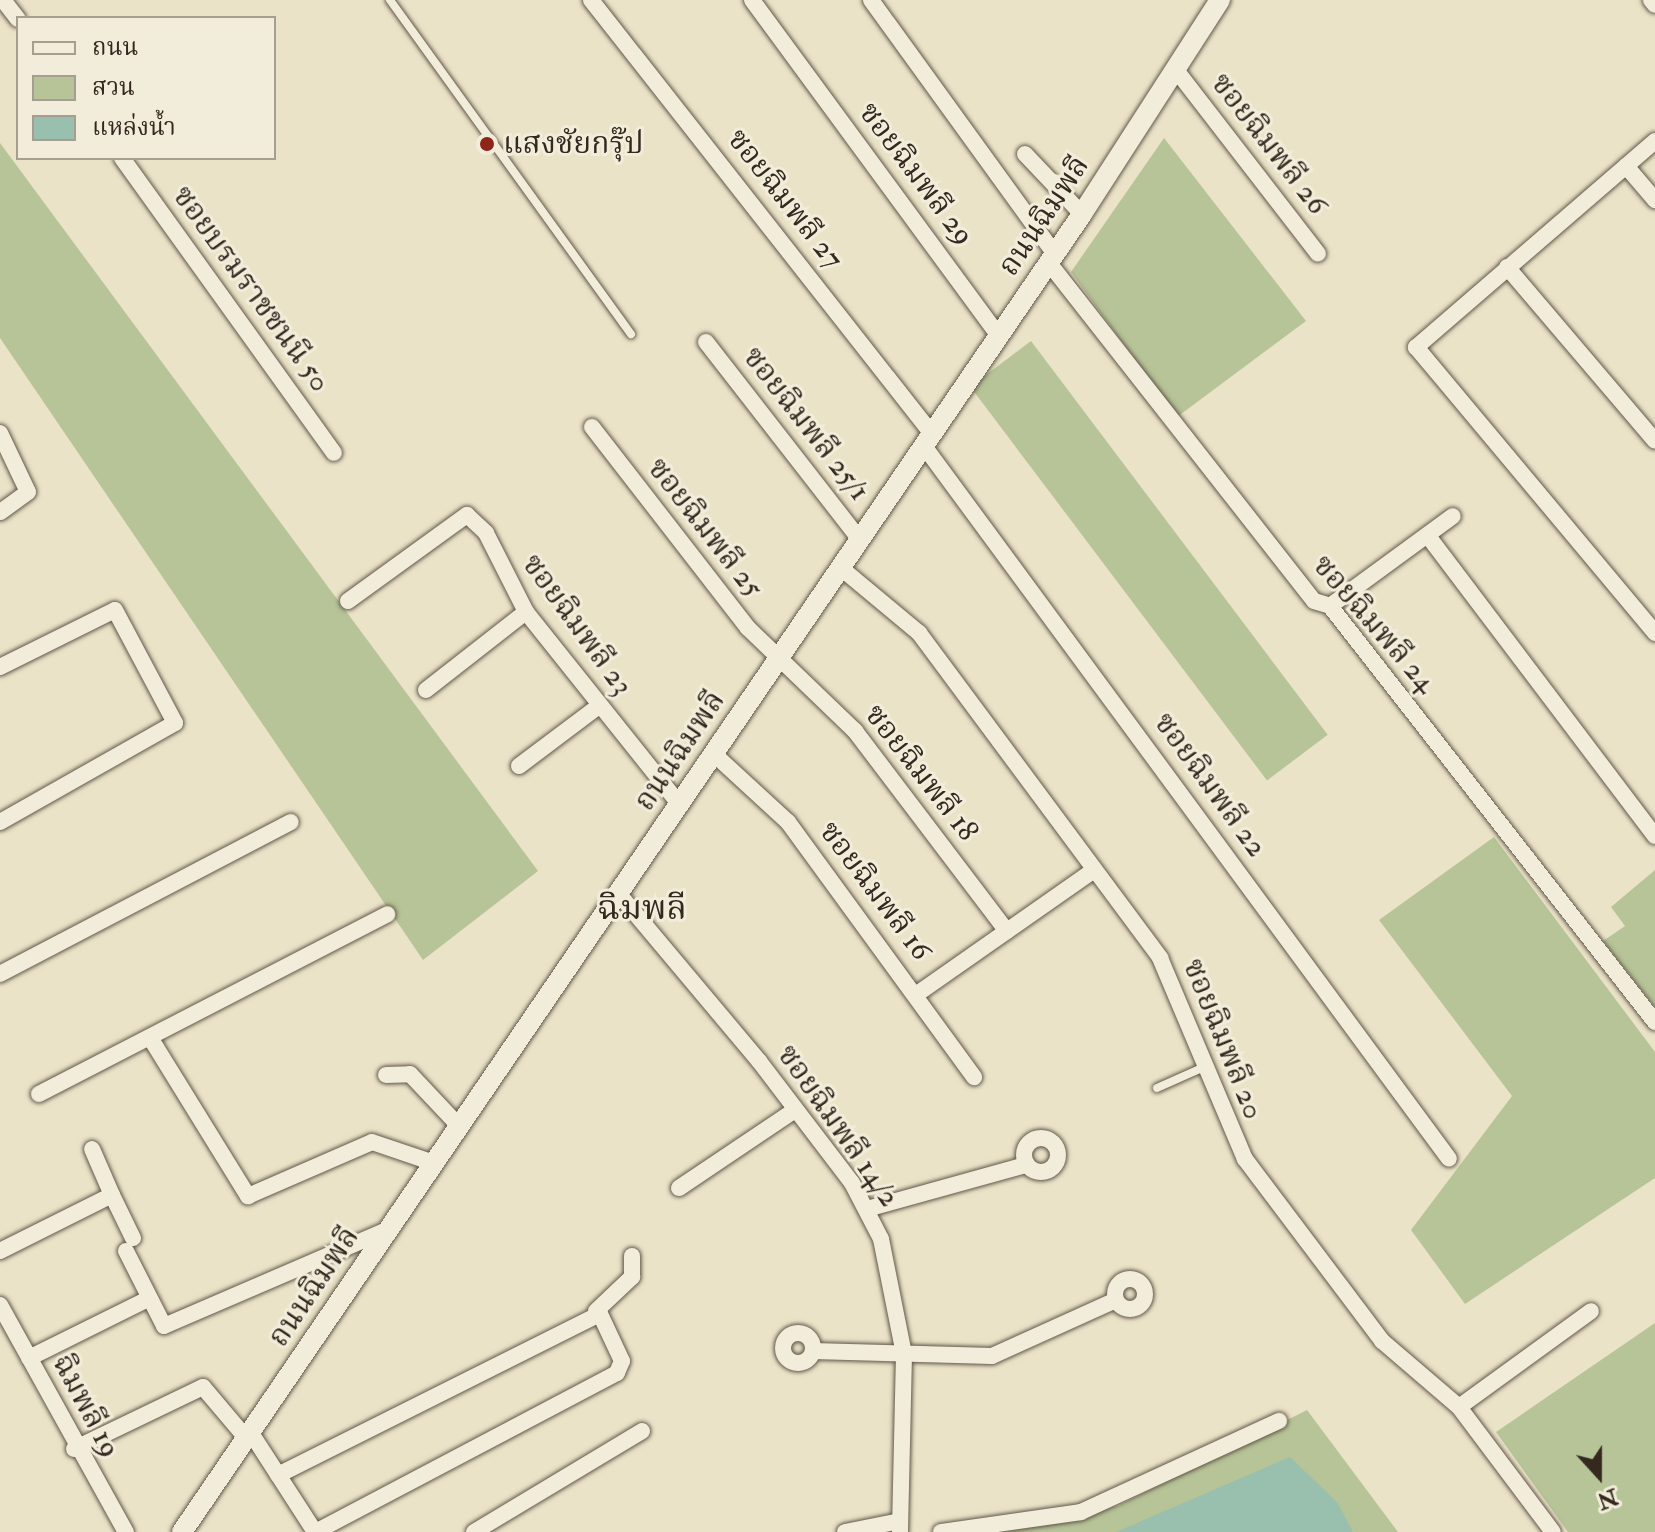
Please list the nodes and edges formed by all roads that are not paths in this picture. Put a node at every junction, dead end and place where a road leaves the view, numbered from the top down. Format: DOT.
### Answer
graph roads {
  1 [pos="3,0"];
  2 [pos="390,0"];
  3 [pos="591,0"];
  4 [pos="752,0"];
  5 [pos="871,0"];
  6 [pos="1220,0"];
  7 [pos="1651,0"];
  8 [pos="1655,5"];
  9 [pos="16,16"];
  10 [pos="1176,70"];
  11 [pos="1655,141"];
  12 [pos="1025,154"];
  13 [pos="123,160"];
  14 [pos="1626,166"];
  15 [pos="1655,200"];
  16 [pos="1082,214"];
  17 [pos="1318,254"];
  18 [pos="1052,259"];
  19 [pos="1507,267"];
  20 [pos="631,334"];
  21 [pos="999,336"];
  22 [pos="706,342"];
  23 [pos="592,427"];
  24 [pos="0,433"];
  25 [pos="928,440"];
  26 [pos="1655,441"];
  27 [pos="334,453"];
  28 [pos="0,512"];
  29 [pos="1453,516"];
  30 [pos="1428,536"];
  31 [pos="860,540"];
  32 [pos="841,568"];
  33 [pos="348,601"];
  34 [pos="1330,606"];
  35 [pos="526,612"];
  36 [pos="1655,633"];
  37 [pos="779,659"];
  38 [pos="0,667"];
  39 [pos="426,690"];
  40 [pos="599,706"];
  41 [pos="714,754"];
  42 [pos="519,766"];
  43 [pos="680,805"];
  44 [pos="0,822"];
  45 [pos="291,822"];
  46 [pos="1655,836"];
  47 [pos="1094,870"];
  48 [pos="618,893"];
  49 [pos="387,914"];
  50 [pos="1007,931"];
  51 [pos="0,974"];
  52 [pos="917,994"];
  53 [pos="1655,1022"];
  54 [pos="151,1039"];
  55 [pos="1204,1067"];
  56 [pos="386,1075"];
  57 [pos="974,1077"];
  58 [pos="1157,1088"];
  59 [pos="39,1094"];
  60 [pos="795,1110"];
  61 [pos="460,1127"];
  62 [pos="92,1149"];
  63 [pos="1449,1159"];
  64 [pos="434,1163"];
  65 [pos="1026,1165"];
  66 [pos="679,1188"];
  67 [pos="112,1195"];
  68 [pos="867,1209"];
  69 [pos="389,1229"];
  70 [pos="0,1251"];
  71 [pos="632,1256"];
  72 [pos="1116,1300"];
  73 [pos="144,1301"];
  74 [pos="0,1305"];
  75 [pos="596,1311"];
  76 [pos="1591,1311"];
  77 [pos="4,1322"];
  78 [pos="813,1351"];
  79 [pos="904,1354"];
  80 [pos="29,1358"];
  81 [pos="1459,1407"];
  82 [pos="1279,1421"];
  83 [pos="642,1431"];
  84 [pos="249,1436"];
  85 [pos="74,1449"];
  86 [pos="278,1475"];
  87 [pos="900,1527"];
  88 [pos="126,1532"];
  89 [pos="182,1532"];
  90 [pos="315,1532"];
  91 [pos="474,1532"];
  92 [pos="845,1532"];
  93 [pos="941,1532"];
  94 [pos="1553,1532"];
  1 -- 9 [label="street"];
  2 -- 20 [label="lane"];
  3 -- 25 [label="street, ซอยฉิมพลี 27"];
  4 -- 21 [label="street, ซอยฉิมพลี 29"];
  5 -- 18 [label="street, ซอยฉิมพลี 24"];
  6 -- 10 [label="street, ถนนฉิมพลี"];
  7 -- 8 [label="street"];
  10 -- 16 [label="street, ถนนฉิมพลี"];
  10 -- 17 [label="street, ซอยฉิมพลี 26"];
  11 -- 14 [label="street"];
  12 -- 16 [label="street"];
  13 -- 27 [label="street, ซอยบรมราชชนนี 50"];
  14 -- 15 [label="street"];
  14 -- 19 [label="street"];
  16 -- 18 [label="street, ถนนฉิมพลี"];
  18 -- 21 [label="street, ถนนฉิมพลี"];
  18 -- 34 [label="street, ซอยฉิมพลี 24"];
  19 -- 26 [label="street"];
  19 -- 36 [label="street"];
  21 -- 25 [label="street, ถนนฉิมพลี"];
  22 -- 31 [label="street, ซอยฉิมพลี 25/1"];
  23 -- 37 [label="street, ซอยฉิมพลี 25"];
  24 -- 28 [label="street"];
  25 -- 31 [label="street, ถนนฉิมพลี"];
  25 -- 63 [label="street, ซอยฉิมพลี 22"];
  29 -- 30 [label="street"];
  30 -- 34 [label="street"];
  30 -- 46 [label="street"];
  31 -- 32 [label="street, ถนนฉิมพลี"];
  32 -- 37 [label="street, ถนนฉิมพลี"];
  32 -- 47 [label="street, ซอยฉิมพลี 20"];
  33 -- 35 [label="street, ซอยฉิมพลี 23"];
  34 -- 53 [label="street, ซอยฉิมพลี 24"];
  35 -- 39 [label="street"];
  35 -- 40 [label="street, ซอยฉิมพลี 23"];
  37 -- 41 [label="street, ถนนฉิมพลี"];
  37 -- 50 [label="street, ซอยฉิมพลี 18"];
  38 -- 44 [label="street"];
  40 -- 42 [label="street"];
  40 -- 43 [label="street, ซอยฉิมพลี 23"];
  41 -- 43 [label="street, ถนนฉิมพลี"];
  41 -- 52 [label="street, ซอยฉิมพลี 16"];
  43 -- 48 [label="street, ถนนฉิมพลี"];
  45 -- 51 [label="street"];
  47 -- 50 [label="street"];
  47 -- 55 [label="street, ซอยฉิมพลี 20"];
  48 -- 60 [label="street, ซอยฉิมพลี 14/2"];
  48 -- 61 [label="street, ถนนฉิมพลี"];
  49 -- 54 [label="street"];
  50 -- 52 [label="street"];
  52 -- 57 [label="street, ซอยฉิมพลี 16"];
  54 -- 59 [label="street"];
  54 -- 64 [label="street"];
  55 -- 58 [label="lane"];
  55 -- 81 [label="street, ซอยฉิมพลี 20"];
  56 -- 61 [label="street"];
  60 -- 66 [label="street"];
  60 -- 68 [label="street, ซอยฉิมพลี 14/2"];
  61 -- 64 [label="street, ถนนฉิมพลี"];
  62 -- 67 [label="street"];
  64 -- 69 [label="street, ถนนฉิมพลี"];
  65 -- 68 [label="street"];
  67 -- 69 [label="street"];
  67 -- 70 [label="street"];
  68 -- 79 [label="street, ซอยฉิมพลี 14/2"];
  69 -- 84 [label="street, ถนนฉิมพลี"];
  71 -- 75 [label="street"];
  72 -- 79 [label="street"];
  73 -- 80 [label="street"];
  74 -- 77 [label="street, ฉิมพลี 19"];
  75 -- 86 [label="street"];
  75 -- 90 [label="street"];
  76 -- 81 [label="street"];
  77 -- 80 [label="street, ฉิมพลี 19"];
  78 -- 79 [label="street"];
  79 -- 87 [label="street, ซอยฉิมพลี 14/2"];
  80 -- 85 [label="street, ฉิมพลี 19"];
  81 -- 94 [label="street, ซอยฉิมพลี 20"];
  82 -- 93 [label="street"];
  83 -- 91 [label="street"];
  84 -- 85 [label="street"];
  84 -- 86 [label="street"];
  84 -- 89 [label="street, ถนนฉิมพลี"];
  85 -- 88 [label="street, ฉิมพลี 19"];
  86 -- 90 [label="street"];
  87 -- 92 [label="street"];
}
